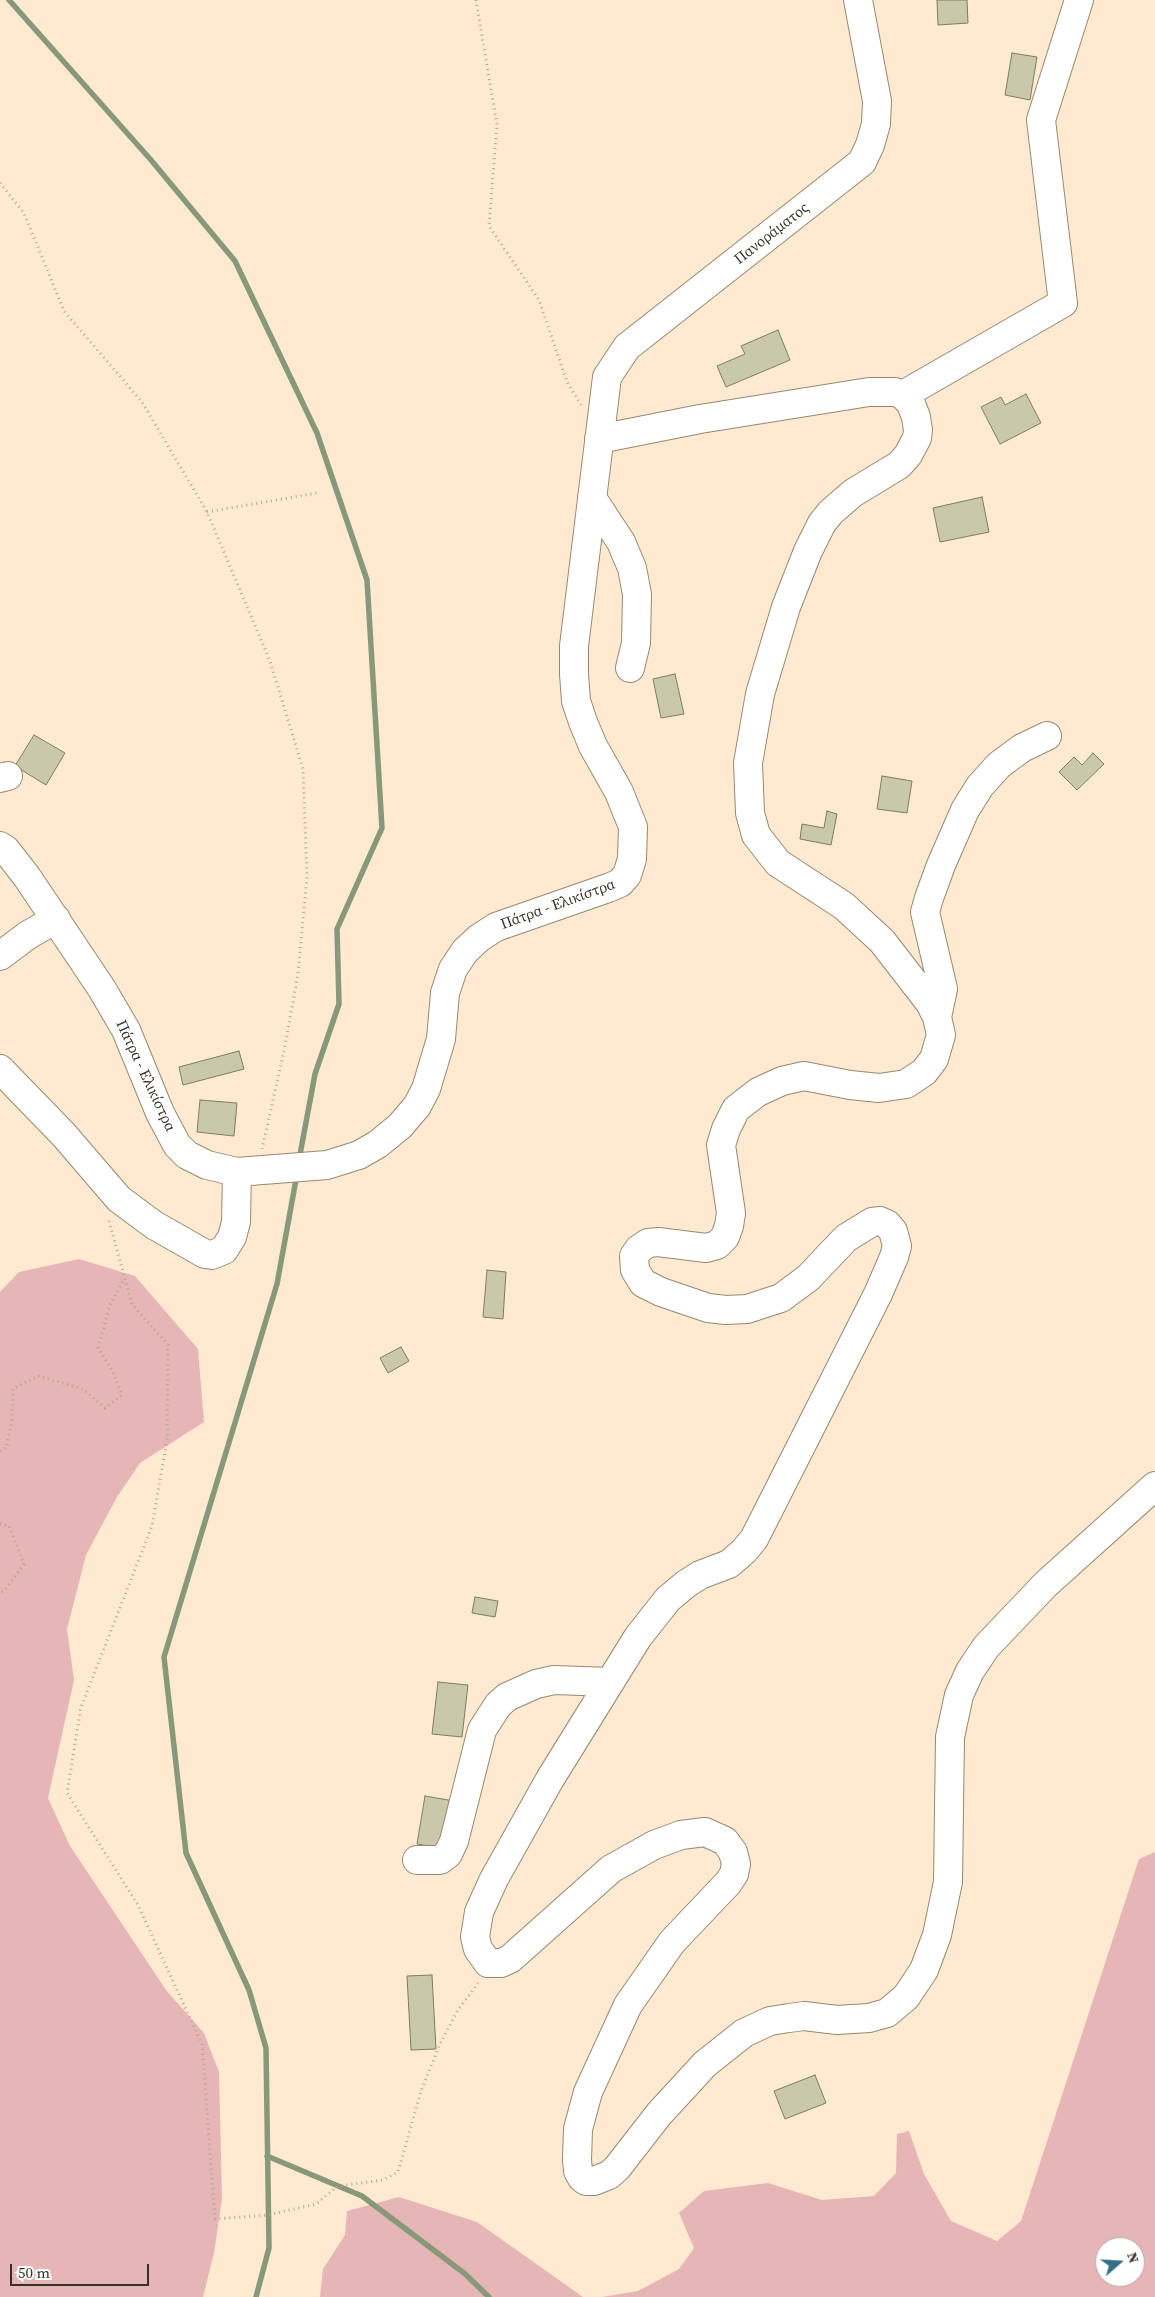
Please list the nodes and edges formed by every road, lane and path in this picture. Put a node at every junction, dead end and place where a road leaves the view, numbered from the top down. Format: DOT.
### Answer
graph roads {
  1 [pos="476,0"];
  2 [pos="858,0"];
  3 [pos="1080,0"];
  4 [pos="0,183"];
  5 [pos="903,395"];
  6 [pos="581,406"];
  7 [pos="600,438"];
  8 [pos="317,494"];
  9 [pos="592,498"];
  10 [pos="207,512"];
  11 [pos="630,668"];
  12 [pos="1047,736"];
  13 [pos="0,846"];
  14 [pos="56,919"];
  15 [pos="0,956"];
  16 [pos="937,1017"];
  17 [pos="0,1069"];
  18 [pos="260,1170"];
  19 [pos="107,1212"];
  20 [pos="124,1279"];
  21 [pos="0,1451"];
  22 [pos="1155,1486"];
  23 [pos="0,1524"];
  24 [pos="0,1592"];
  25 [pos="610,1682"];
  26 [pos="417,1860"];
  27 [pos="494,1964"];
  1 -- 6 [label="path"];
  2 -- 7 [label="street, Πανοράματος"];
  3 -- 5 [label="street"];
  4 -- 10 [label="path"];
  5 -- 7 [label="street"];
  5 -- 16 [label="street"];
  7 -- 9 [label="street, Πάτρα - Ελικίστρα"];
  8 -- 10 [label="path"];
  9 -- 11 [label="street"];
  9 -- 18 [label="street, Πάτρα - Ελικίστρα"];
  10 -- 18 [label="path"];
  12 -- 16 [label="street"];
  13 -- 14 [label="street, Πάτρα - Ελικίστρα"];
  14 -- 15 [label="street"];
  14 -- 18 [label="street, Πάτρα - Ελικίστρα"];
  16 -- 25 [label="street"];
  17 -- 18 [label="street"];
  19 -- 20 [label="path"];
  20 -- 21 [label="path"];
  20 -- 27 [label="path"];
  22 -- 27 [label="street"];
  23 -- 24 [label="path"];
  25 -- 26 [label="street"];
  25 -- 27 [label="street"];
}
